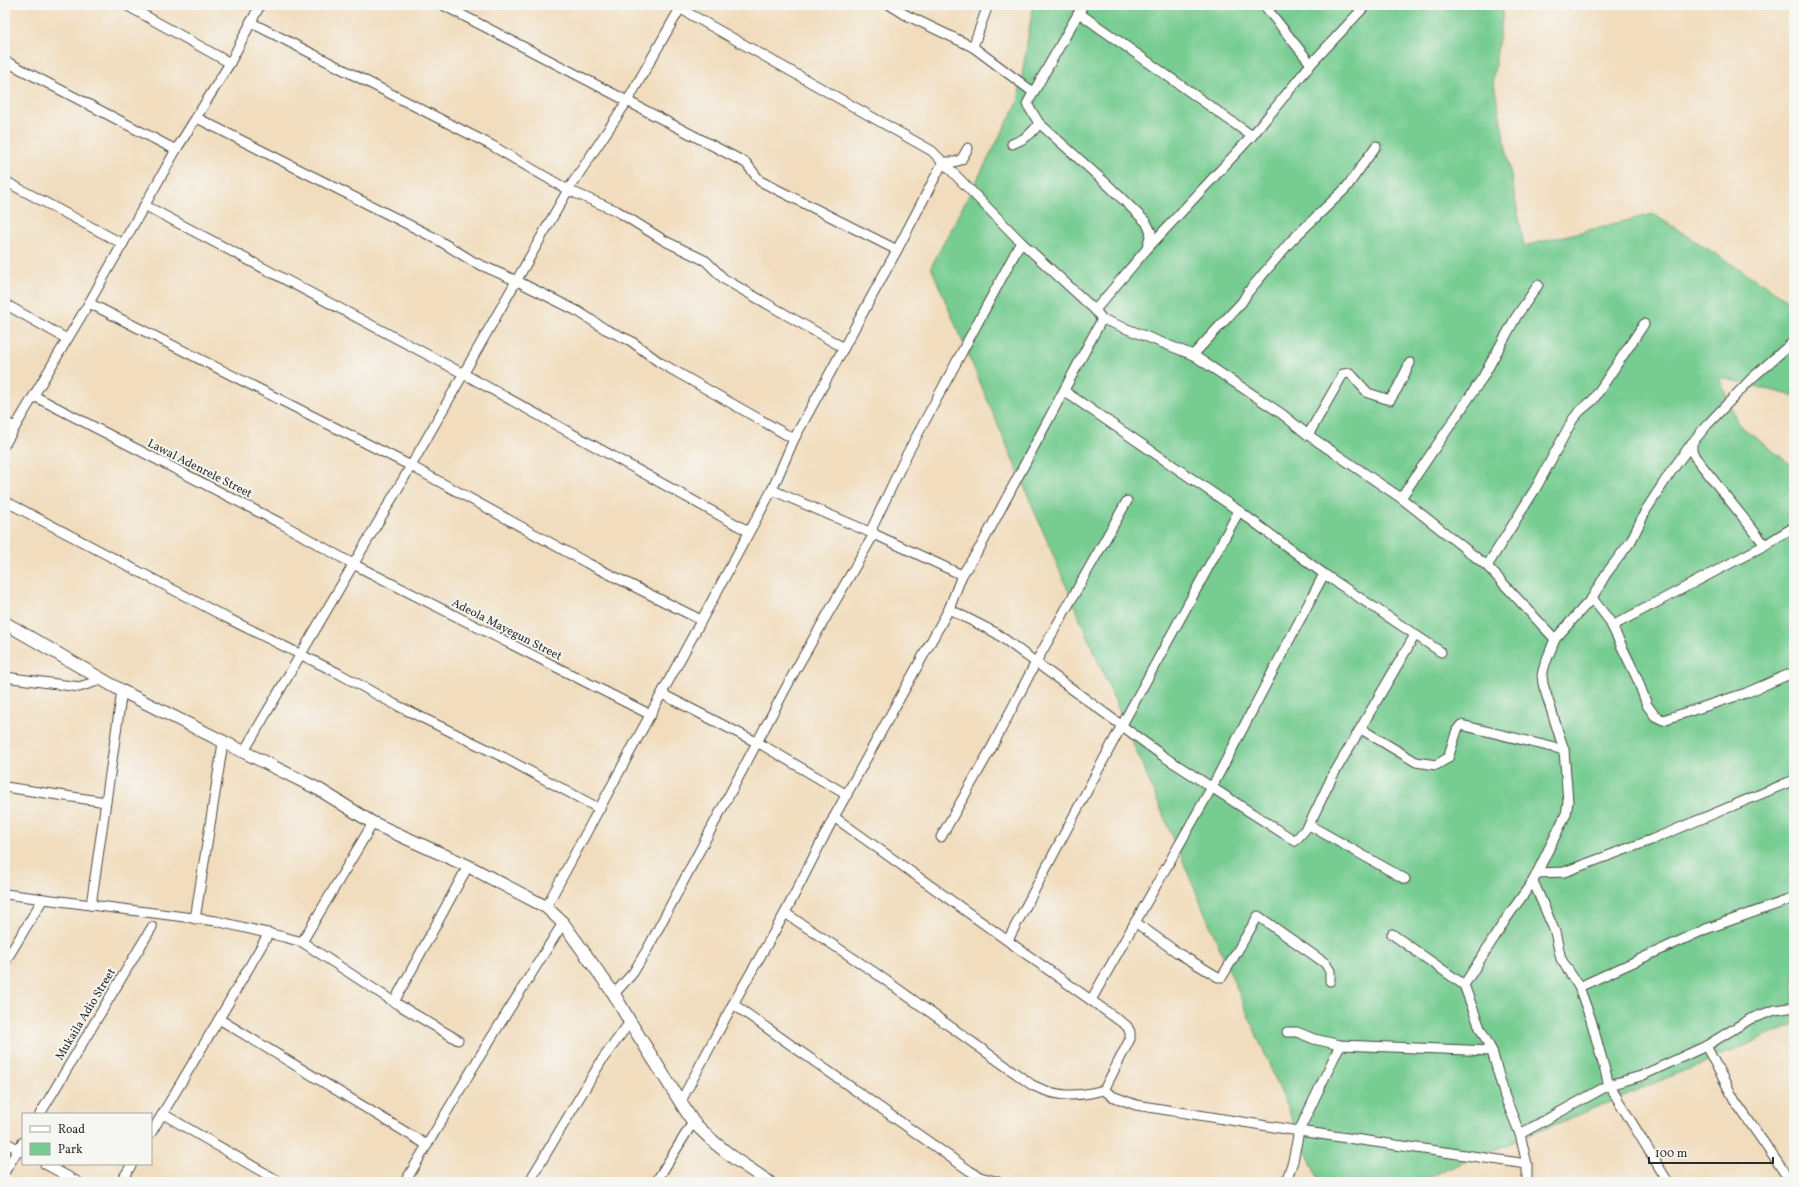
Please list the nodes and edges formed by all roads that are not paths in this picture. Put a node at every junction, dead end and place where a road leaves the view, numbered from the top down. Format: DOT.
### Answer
graph roads {
  1 [pos="126,5"];
  2 [pos="260,5"];
  3 [pos="443,5"];
  4 [pos="890,5"];
  5 [pos="988,5"];
  6 [pos="1264,5"];
  7 [pos="1366,5"];
  8 [pos="679,6"];
  9 [pos="1081,9"];
  10 [pos="250,22"];
  11 [pos="973,46"];
  12 [pos="5,61"];
  13 [pos="230,62"];
  14 [pos="1311,64"];
  15 [pos="1033,92"];
  16 [pos="628,100"];
  17 [pos="197,118"];
  18 [pos="1039,123"];
  19 [pos="1252,136"];
  20 [pos="1012,144"];
  21 [pos="1376,146"];
  22 [pos="968,148"];
  23 [pos="176,150"];
  24 [pos="943,162"];
  25 [pos="5,180"];
  26 [pos="568,190"];
  27 [pos="146,206"];
  28 [pos="1021,242"];
  29 [pos="123,244"];
  30 [pos="897,250"];
  31 [pos="1146,250"];
  32 [pos="517,281"];
  33 [pos="1538,285"];
  34 [pos="89,303"];
  35 [pos="5,304"];
  36 [pos="1095,310"];
  37 [pos="1102,319"];
  38 [pos="1644,324"];
  39 [pos="67,339"];
  40 [pos="1794,341"];
  41 [pos="844,348"];
  42 [pos="1194,355"];
  43 [pos="1410,363"];
  44 [pos="464,374"];
  45 [pos="1064,391"];
  46 [pos="34,396"];
  47 [pos="5,422"];
  48 [pos="15,427"];
  49 [pos="1308,435"];
  50 [pos="794,439"];
  51 [pos="1692,443"];
  52 [pos="5,444"];
  53 [pos="411,466"];
  54 [pos="772,490"];
  55 [pos="1401,498"];
  56 [pos="1126,501"];
  57 [pos="5,502"];
  58 [pos="1239,512"];
  59 [pos="1794,527"];
  60 [pos="748,532"];
  61 [pos="874,534"];
  62 [pos="1765,545"];
  63 [pos="353,564"];
  64 [pos="1487,566"];
  65 [pos="1324,574"];
  66 [pos="962,575"];
  67 [pos="1592,598"];
  68 [pos="949,609"];
  69 [pos="700,620"];
  70 [pos="5,623"];
  71 [pos="1612,626"];
  72 [pos="1415,635"];
  73 [pos="1555,639"];
  74 [pos="1441,652"];
  75 [pos="300,655"];
  76 [pos="1036,662"];
  77 [pos="1792,673"];
  78 [pos="5,677"];
  79 [pos="104,679"];
  80 [pos="122,691"];
  81 [pos="662,694"];
  82 [pos="651,715"];
  83 [pos="1122,726"];
  84 [pos="1361,729"];
  85 [pos="223,743"];
  86 [pos="758,743"];
  87 [pos="1564,750"];
  88 [pos="243,753"];
  89 [pos="1794,780"];
  90 [pos="5,787"];
  91 [pos="1212,787"];
  92 [pos="847,795"];
  93 [pos="106,802"];
  94 [pos="600,809"];
  95 [pos="834,817"];
  96 [pos="373,824"];
  97 [pos="1309,825"];
  98 [pos="941,837"];
  99 [pos="468,866"];
  100 [pos="1535,877"];
  101 [pos="1405,879"];
  102 [pos="5,894"];
  103 [pos="1794,898"];
  104 [pos="43,899"];
  105 [pos="91,905"];
  106 [pos="546,907"];
  107 [pos="785,913"];
  108 [pos="195,919"];
  109 [pos="1135,922"];
  110 [pos="563,923"];
  111 [pos="152,926"];
  112 [pos="269,933"];
  113 [pos="1392,934"];
  114 [pos="1008,940"];
  115 [pos="302,942"];
  116 [pos="5,962"];
  117 [pos="1330,981"];
  118 [pos="1464,985"];
  119 [pos="1579,987"];
  120 [pos="614,994"];
  121 [pos="1091,1000"];
  122 [pos="394,1002"];
  123 [pos="733,1004"];
  124 [pos="1789,1008"];
  125 [pos="220,1019"];
  126 [pos="630,1022"];
  127 [pos="1287,1032"];
  128 [pos="458,1040"];
  129 [pos="1340,1045"];
  130 [pos="1706,1046"];
  131 [pos="1492,1051"];
  132 [pos="1609,1085"];
  133 [pos="1104,1090"];
  134 [pos="681,1101"];
  135 [pos="41,1113"];
  136 [pos="163,1114"];
  137 [pos="693,1122"];
  138 [pos="152,1131"];
  139 [pos="1299,1131"];
  140 [pos="1520,1134"];
  141 [pos="5,1142"];
  142 [pos="427,1145"];
  143 [pos="21,1148"];
  144 [pos="1526,1164"];
  145 [pos="47,1165"];
  146 [pos="131,1165"];
  147 [pos="5,1171"];
  148 [pos="78,1182"];
  149 [pos="121,1182"];
  150 [pos="280,1182"];
  151 [pos="405,1182"];
  152 [pos="529,1182"];
  153 [pos="656,1182"];
  154 [pos="769,1182"];
  155 [pos="999,1182"];
  156 [pos="1286,1182"];
  157 [pos="1527,1182"];
  158 [pos="1668,1182"];
  159 [pos="1792,1182"];
  1 -- 13 [label="street"];
  2 -- 10 [label="street"];
  3 -- 16 [label="street"];
  4 -- 11 [label="street"];
  5 -- 11 [label="street"];
  6 -- 14 [label="street"];
  7 -- 14 [label="street"];
  8 -- 16 [label="street"];
  8 -- 24 [label="street"];
  9 -- 15 [label="street"];
  9 -- 19 [label="street"];
  10 -- 13 [label="street"];
  10 -- 26 [label="street"];
  11 -- 15 [label="street"];
  12 -- 23 [label="street"];
  13 -- 17 [label="street"];
  14 -- 19 [label="street"];
  15 -- 18 [label="street"];
  16 -- 26 [label="street"];
  16 -- 30 [label="street"];
  17 -- 23 [label="street"];
  17 -- 32 [label="street"];
  18 -- 20 [label="street"];
  18 -- 31 [label="street"];
  19 -- 31 [label="street"];
  21 -- 42 [label="street"];
  22 -- 24 [label="street"];
  23 -- 27 [label="street"];
  24 -- 28 [label="street"];
  24 -- 30 [label="street"];
  25 -- 29 [label="street"];
  26 -- 32 [label="street"];
  26 -- 41 [label="street"];
  27 -- 29 [label="street"];
  27 -- 44 [label="street"];
  28 -- 36 [label="street"];
  28 -- 61 [label="street"];
  29 -- 34 [label="street"];
  30 -- 41 [label="street"];
  31 -- 36 [label="street"];
  32 -- 44 [label="street"];
  32 -- 50 [label="street"];
  33 -- 55 [label="street"];
  34 -- 39 [label="street"];
  34 -- 53 [label="street"];
  35 -- 39 [label="street"];
  36 -- 37 [label="street"];
  37 -- 42 [label="street"];
  37 -- 45 [label="street"];
  38 -- 64 [label="street"];
  39 -- 46 [label="street"];
  40 -- 51 [label="street"];
  41 -- 50 [label="street"];
  42 -- 49 [label="street"];
  43 -- 49 [label="street"];
  44 -- 53 [label="street"];
  44 -- 60 [label="street"];
  45 -- 58 [label="street"];
  45 -- 66 [label="street"];
  46 -- 48 [label="street"];
  46 -- 63 [label="street, Lawal Adenrele Street"];
  47 -- 48 [label="street"];
  48 -- 52 [label="street"];
  49 -- 55 [label="street"];
  50 -- 54 [label="street"];
  51 -- 62 [label="street"];
  51 -- 67 [label="street"];
  53 -- 63 [label="street"];
  53 -- 69 [label="street"];
  54 -- 60 [label="street"];
  54 -- 61 [label="street"];
  55 -- 64 [label="street"];
  56 -- 76 [label="street"];
  57 -- 75 [label="street"];
  58 -- 65 [label="street"];
  58 -- 83 [label="street"];
  59 -- 62 [label="street"];
  60 -- 69 [label="street"];
  61 -- 66 [label="street"];
  61 -- 86 [label="street"];
  62 -- 71 [label="street"];
  63 -- 75 [label="street"];
  63 -- 82 [label="street, Adeola Mayegun Street"];
  64 -- 73 [label="street"];
  65 -- 72 [label="street"];
  65 -- 91 [label="street"];
  66 -- 68 [label="street"];
  67 -- 71 [label="street"];
  67 -- 73 [label="street"];
  68 -- 76 [label="street"];
  68 -- 92 [label="street"];
  69 -- 81 [label="street"];
  70 -- 79 [label="street"];
  71 -- 77 [label="street"];
  72 -- 74 [label="street"];
  72 -- 84 [label="street"];
  73 -- 87 [label="street"];
  75 -- 88 [label="street"];
  75 -- 94 [label="street"];
  76 -- 83 [label="street"];
  76 -- 98 [label="street"];
  78 -- 79 [label="street"];
  79 -- 80 [label="street"];
  80 -- 85 [label="street"];
  80 -- 93 [label="street"];
  81 -- 82 [label="street"];
  81 -- 86 [label="street"];
  82 -- 94 [label="street"];
  83 -- 91 [label="street"];
  83 -- 114 [label="street"];
  84 -- 87 [label="street"];
  84 -- 97 [label="street"];
  85 -- 88 [label="street"];
  85 -- 108 [label="street"];
  86 -- 92 [label="street"];
  86 -- 120 [label="street"];
  87 -- 100 [label="street"];
  88 -- 96 [label="street"];
  89 -- 100 [label="street"];
  90 -- 93 [label="street"];
  91 -- 97 [label="street"];
  91 -- 109 [label="street"];
  92 -- 95 [label="street"];
  93 -- 105 [label="street"];
  94 -- 106 [label="street"];
  95 -- 107 [label="street"];
  95 -- 114 [label="street"];
  96 -- 99 [label="street"];
  96 -- 115 [label="street"];
  97 -- 101 [label="street"];
  99 -- 106 [label="street"];
  99 -- 122 [label="street"];
  100 -- 118 [label="street"];
  100 -- 119 [label="street"];
  102 -- 104 [label="street"];
  103 -- 119 [label="street"];
  104 -- 105 [label="street"];
  104 -- 116 [label="street"];
  105 -- 108 [label="street"];
  106 -- 110 [label="street"];
  107 -- 123 [label="street"];
  107 -- 133 [label="street"];
  108 -- 112 [label="street"];
  109 -- 117 [label="street"];
  109 -- 121 [label="street"];
  110 -- 120 [label="street"];
  110 -- 142 [label="street"];
  111 -- 135 [label="street, Mukaila Adio Street"];
  112 -- 115 [label="street"];
  112 -- 125 [label="street"];
  113 -- 118 [label="street"];
  114 -- 121 [label="street"];
  115 -- 122 [label="street"];
  118 -- 131 [label="street"];
  119 -- 132 [label="street"];
  120 -- 126 [label="street"];
  121 -- 133 [label="street"];
  122 -- 128 [label="street"];
  123 -- 134 [label="street"];
  123 -- 155 [label="street"];
  124 -- 130 [label="street"];
  125 -- 136 [label="street"];
  125 -- 142 [label="street"];
  126 -- 134 [label="street"];
  126 -- 152 [label="street"];
  127 -- 129 [label="street"];
  129 -- 131 [label="street"];
  129 -- 139 [label="street"];
  130 -- 132 [label="street"];
  130 -- 159 [label="street"];
  131 -- 140 [label="street"];
  132 -- 140 [label="street"];
  132 -- 158 [label="street"];
  133 -- 139 [label="street"];
  134 -- 137 [label="street"];
  136 -- 138 [label="street"];
  136 -- 150 [label="street"];
  137 -- 153 [label="street"];
  137 -- 154 [label="street"];
  139 -- 144 [label="street"];
  139 -- 156 [label="street"];
  140 -- 144 [label="street"];
  141 -- 143 [label="street"];
  142 -- 151 [label="street"];
  143 -- 147 [label="street"];
  144 -- 157 [label="street"];
  145 -- 148 [label="street"];
  146 -- 149 [label="street"];
}
